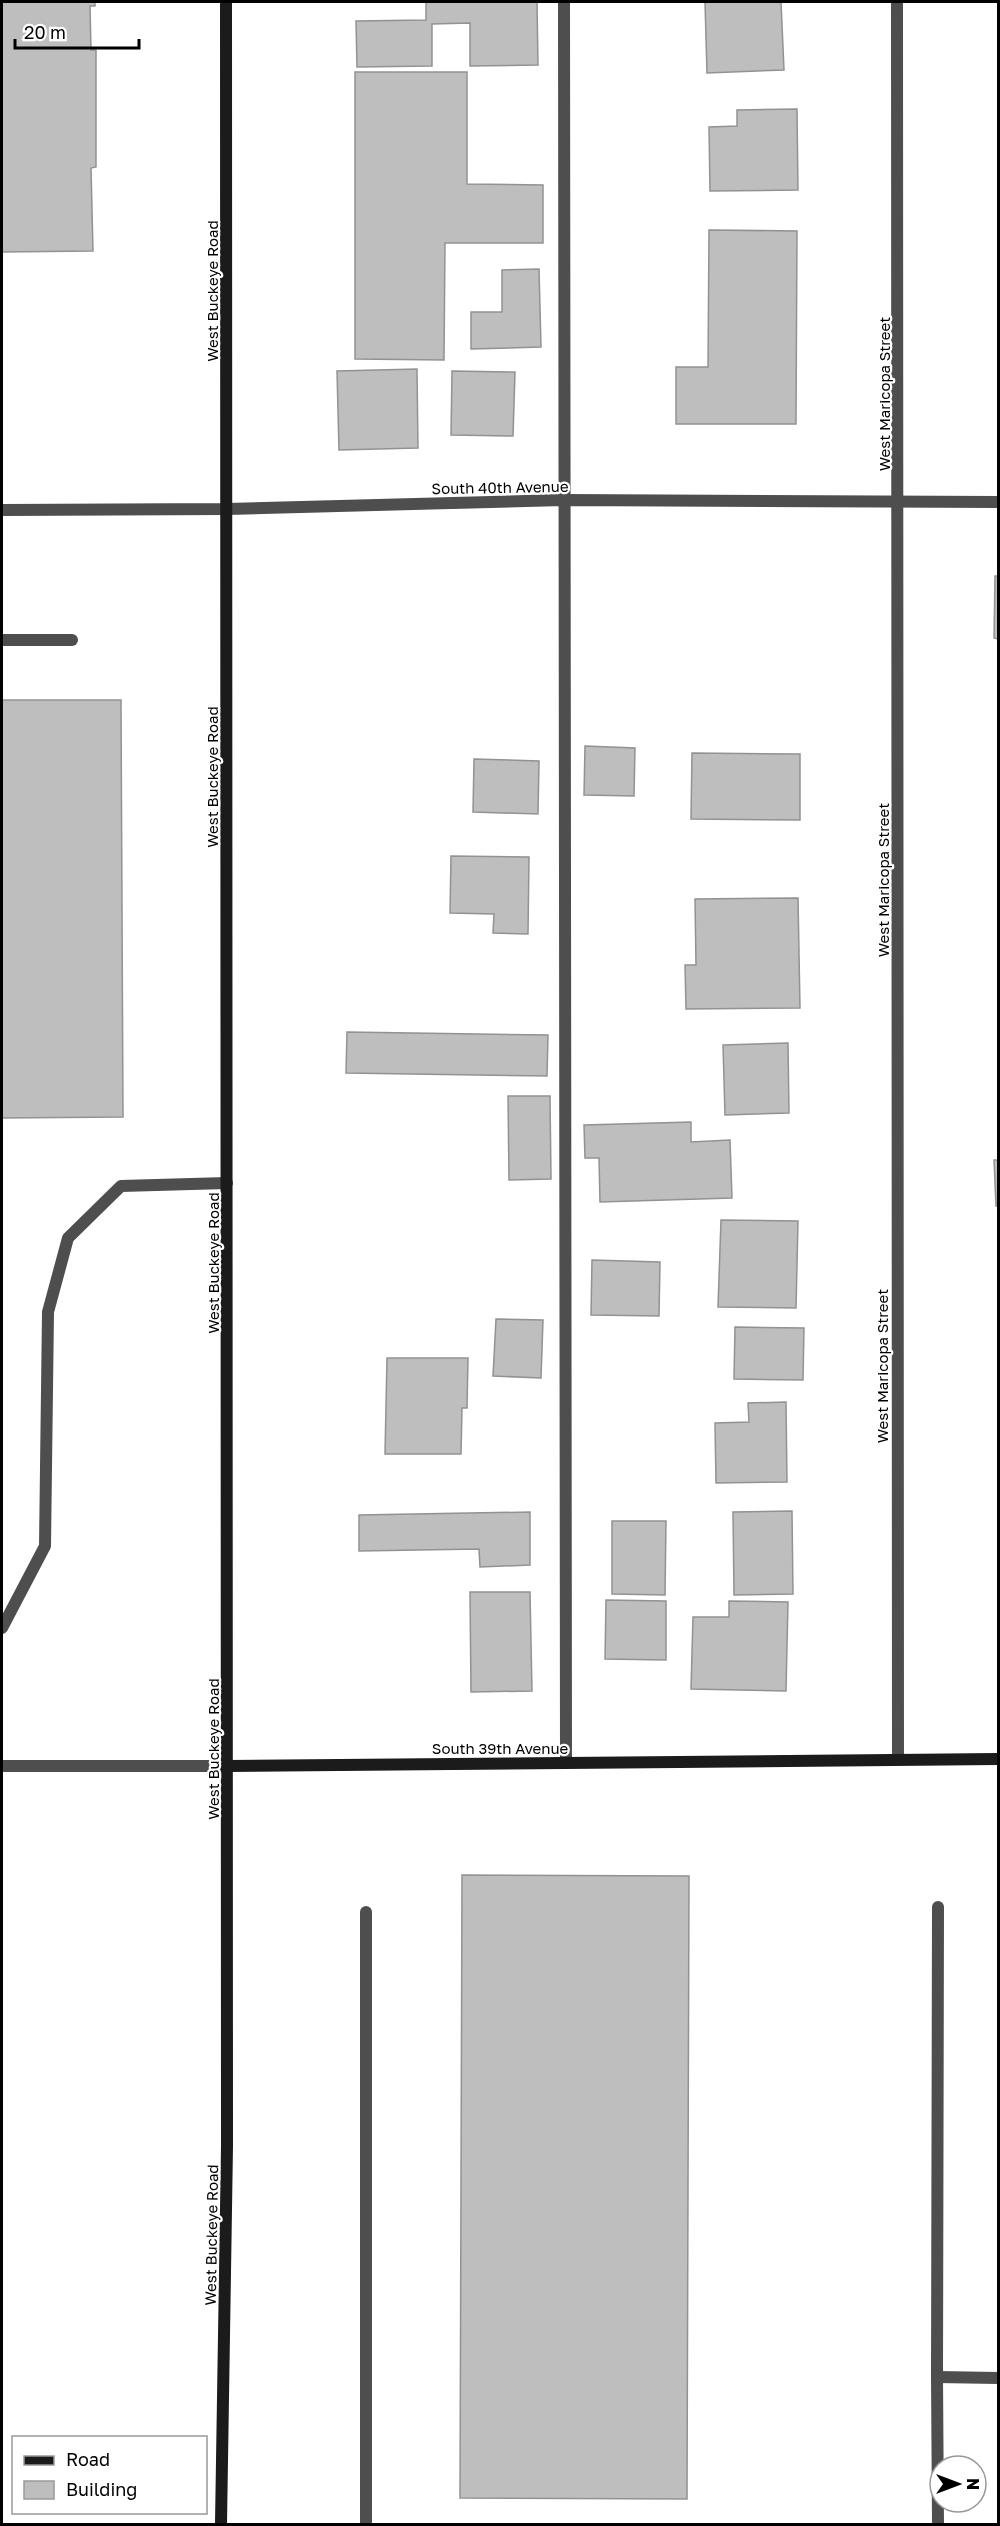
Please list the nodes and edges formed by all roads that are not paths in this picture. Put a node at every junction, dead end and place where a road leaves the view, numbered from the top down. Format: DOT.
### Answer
graph roads {
  1 [pos="226,2"];
  2 [pos="564,2"];
  3 [pos="897,2"];
  4 [pos="563,500"];
  5 [pos="899,502"];
  6 [pos="999,502"];
  7 [pos="227,509"];
  8 [pos="2,510"];
  9 [pos="2,640"];
  10 [pos="72,640"];
  11 [pos="228,1184"];
  12 [pos="2,1628"];
  13 [pos="898,1759"];
  14 [pos="999,1759"];
  15 [pos="566,1762"];
  16 [pos="2,1766"];
  17 [pos="228,1766"];
  18 [pos="938,1907"];
  19 [pos="366,1912"];
  20 [pos="937,2377"];
  21 [pos="999,2378"];
  22 [pos="221,2524"];
  23 [pos="366,2524"];
  24 [pos="938,2524"];
  1 -- 7 [label="main road, West Buckeye Road"];
  2 -- 4 [label="street"];
  3 -- 5 [label="street, West Maricopa Street"];
  4 -- 5 [label="street, South 40th Avenue"];
  4 -- 7 [label="street, South 40th Avenue"];
  4 -- 15 [label="street"];
  5 -- 6 [label="street, South 40th Avenue"];
  5 -- 13 [label="street, West Maricopa Street"];
  7 -- 8 [label="street, South 40th Avenue"];
  7 -- 11 [label="main road, West Buckeye Road"];
  9 -- 10 [label="street"];
  11 -- 12 [label="street"];
  11 -- 17 [label="main road, West Buckeye Road"];
  13 -- 14 [label="main road, South 39th Avenue"];
  13 -- 15 [label="main road, South 39th Avenue"];
  15 -- 17 [label="main road, South 39th Avenue"];
  16 -- 17 [label="street, South 39th Avenue"];
  17 -- 22 [label="main road, West Buckeye Road"];
  18 -- 20 [label="street"];
  19 -- 23 [label="street"];
  20 -- 21 [label="street"];
  20 -- 24 [label="street"];
}
